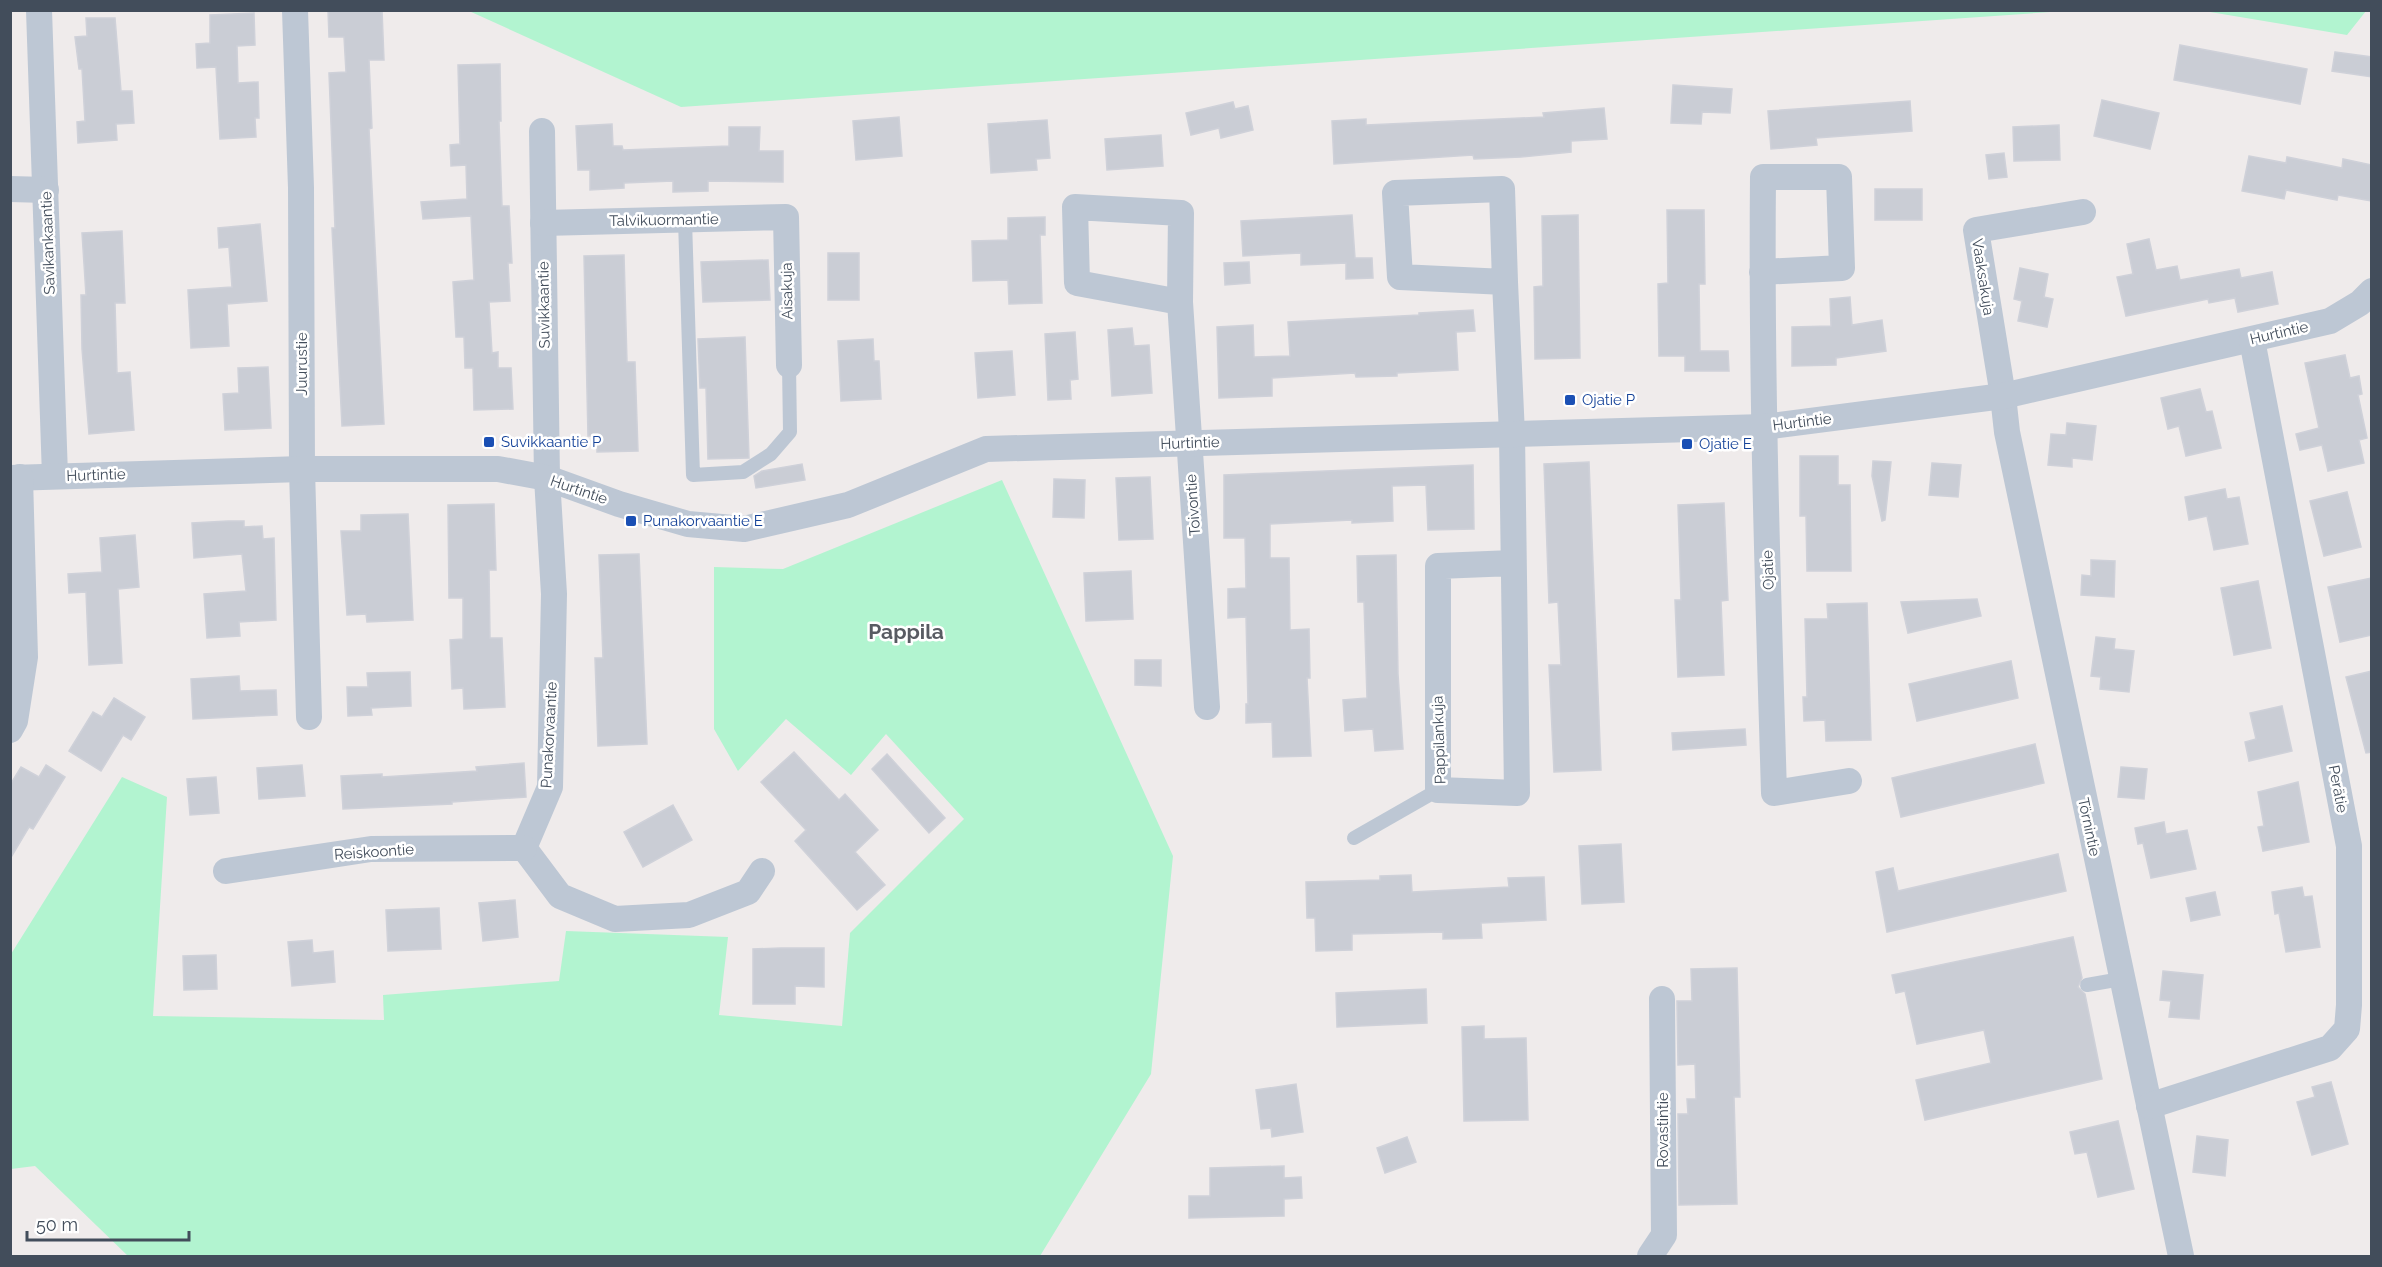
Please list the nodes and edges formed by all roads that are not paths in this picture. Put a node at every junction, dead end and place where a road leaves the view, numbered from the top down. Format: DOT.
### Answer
graph roads {
  1 [pos="39,10"];
  2 [pos="295,10"];
  3 [pos="542,130"];
  4 [pos="10,189"];
  5 [pos="46,190"];
  6 [pos="2083,212"];
  7 [pos="786,217"];
  8 [pos="685,220"];
  9 [pos="543,223"];
  10 [pos="1762,272"];
  11 [pos="1505,282"];
  12 [pos="2372,291"];
  13 [pos="1180,302"];
  14 [pos="2252,340"];
  15 [pos="789,365"];
  16 [pos="2003,396"];
  17 [pos="1764,426"];
  18 [pos="1512,434"];
  19 [pos="1189,443"];
  20 [pos="302,469"];
  21 [pos="55,476"];
  22 [pos="15,477"];
  23 [pos="547,478"];
  24 [pos="1513,563"];
  25 [pos="1207,707"];
  26 [pos="309,717"];
  27 [pos="12,724"];
  28 [pos="1849,781"];
  29 [pos="1438,790"];
  30 [pos="1354,838"];
  31 [pos="524,848"];
  32 [pos="226,871"];
  33 [pos="762,871"];
  34 [pos="2121,979"];
  35 [pos="2087,985"];
  36 [pos="1662,999"];
  37 [pos="2149,1106"];
  38 [pos="1650,1257"];
  39 [pos="2181,1257"];
  1 -- 5 [label="street, Savikankaantie"];
  2 -- 20 [label="street, Juurustie"];
  3 -- 9 [label="street, Suvikkaantie"];
  4 -- 5 [label="street"];
  5 -- 21 [label="street, Savikankaantie"];
  6 -- 16 [label="street, Vaaksakuja"];
  7 -- 8 [label="street, Talvikuormantie"];
  7 -- 15 [label="street, Aisakuja"];
  8 -- 9 [label="street, Talvikuormantie"];
  8 -- 15 [label="lane"];
  9 -- 23 [label="street, Suvikkaantie"];
  10 -- 10 [label="street, Ojatie"];
  10 -- 17 [label="street, Ojatie"];
  11 -- 11 [label="street, Pappilankuja"];
  11 -- 18 [label="street, Pappilankuja"];
  12 -- 14 [label="street, Hurtintie"];
  13 -- 13 [label="street, Toivontie"];
  13 -- 19 [label="street, Toivontie"];
  14 -- 16 [label="street, Hurtintie"];
  14 -- 37 [label="street, Perätie"];
  16 -- 17 [label="street, Hurtintie"];
  16 -- 34 [label="street, Törnintie"];
  17 -- 18 [label="street, Hurtintie"];
  17 -- 28 [label="street, Ojatie"];
  18 -- 19 [label="street, Hurtintie"];
  18 -- 24 [label="street, Pappilankuja"];
  19 -- 23 [label="street, Hurtintie"];
  19 -- 25 [label="street, Toivontie"];
  20 -- 21 [label="street, Hurtintie"];
  20 -- 23 [label="street, Hurtintie"];
  20 -- 26 [label="street, Juurustie"];
  21 -- 22 [label="street, Hurtintie"];
  22 -- 27 [label="street"];
  23 -- 31 [label="street, Punakorvaantie"];
  24 -- 29 [label="street, Pappilankuja"];
  24 -- 29 [label="street, Pappilankuja"];
  29 -- 30 [label="lane"];
  31 -- 32 [label="street, Reiskoontie"];
  31 -- 33 [label="street"];
  34 -- 35 [label="lane"];
  34 -- 37 [label="street, Törnintie"];
  36 -- 38 [label="street, Rovastintie"];
  37 -- 39 [label="street, Törnintie"];
}
